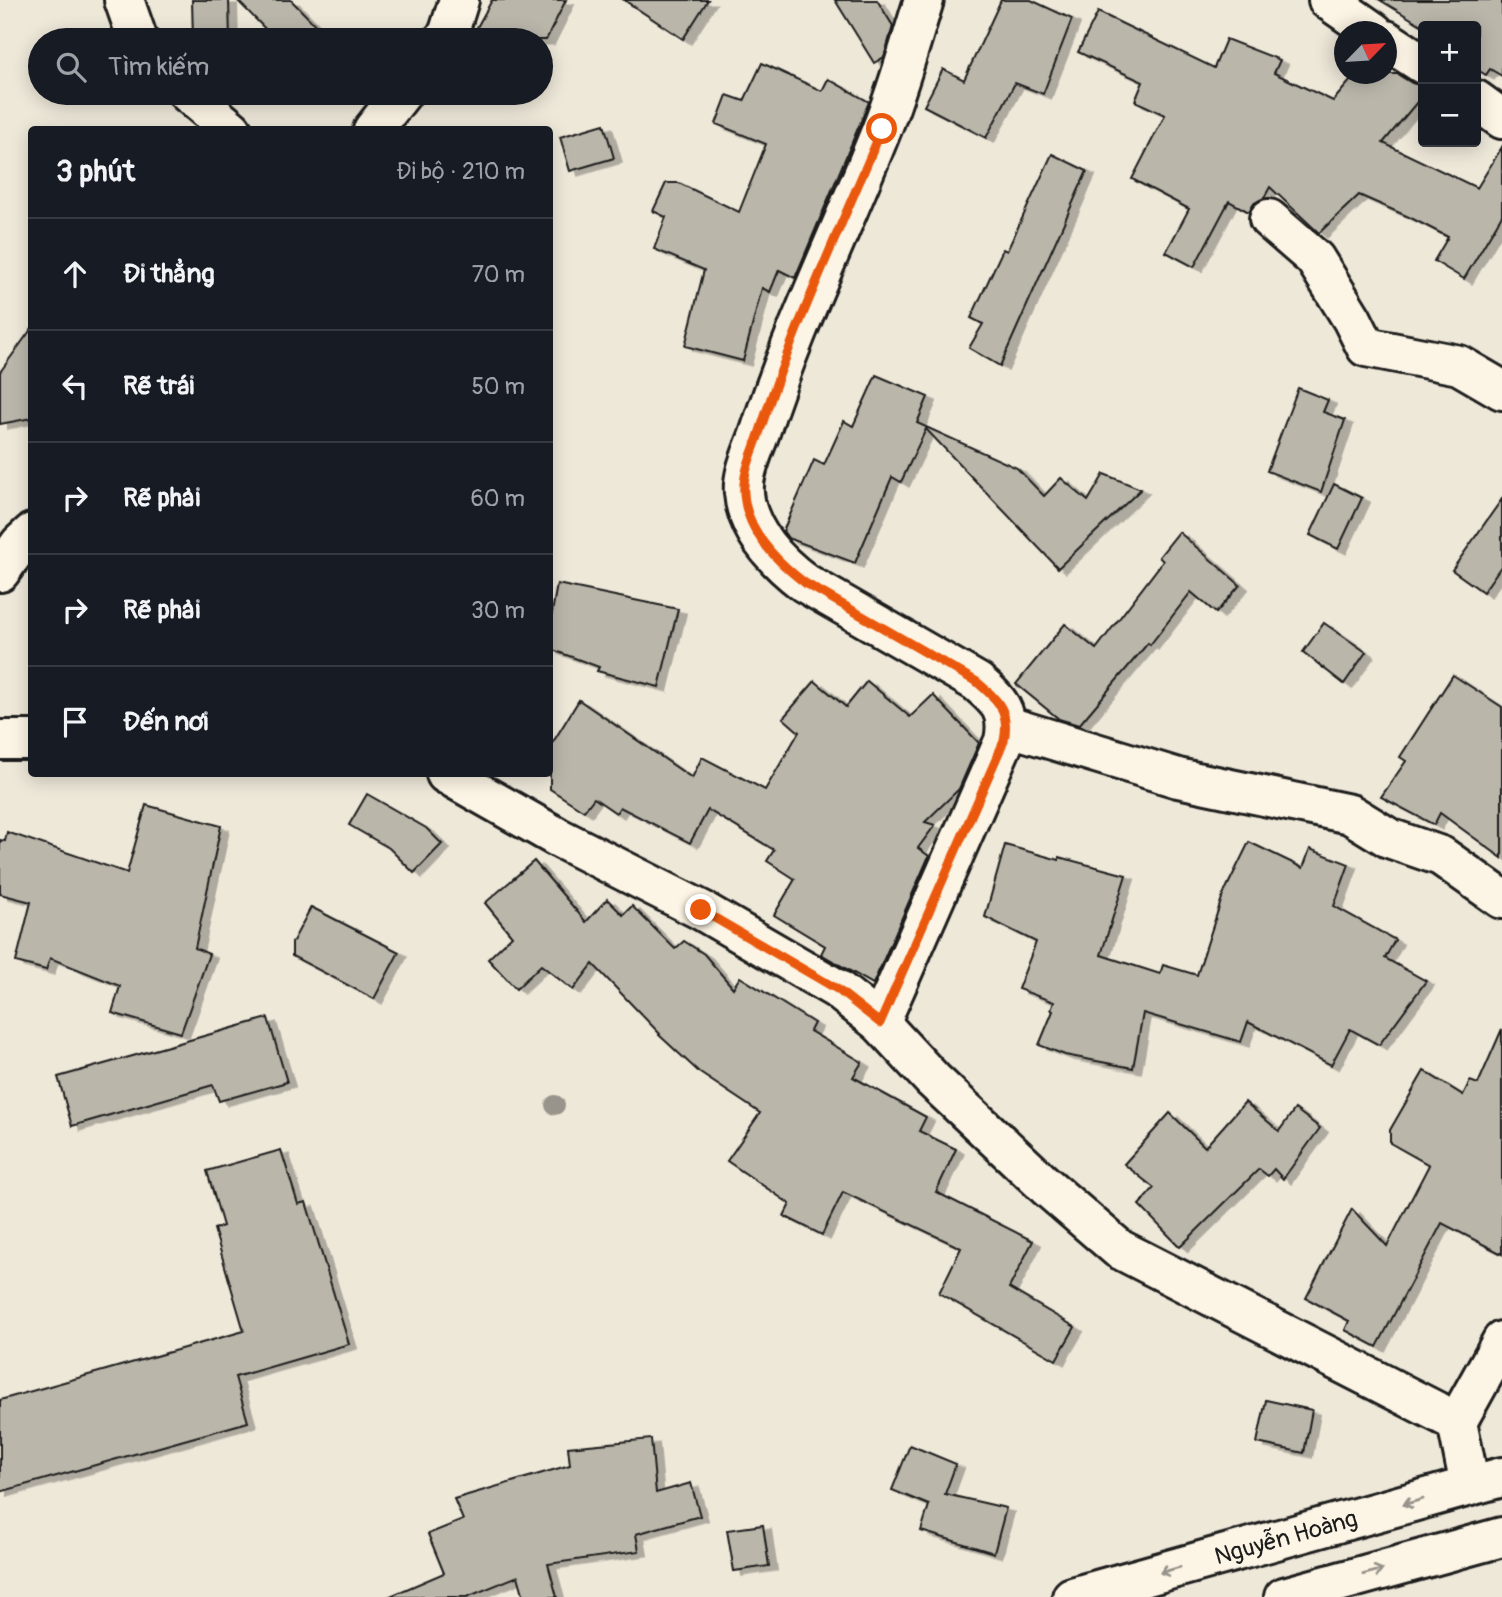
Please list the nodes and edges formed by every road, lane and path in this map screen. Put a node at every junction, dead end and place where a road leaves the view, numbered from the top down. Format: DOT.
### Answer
graph roads {
  1 [pos="124,0"];
  2 [pos="459,0"];
  3 [pos="924,0"];
  4 [pos="1328,0"];
  5 [pos="1358,21"];
  6 [pos="134,28"];
  7 [pos="450,28"];
  8 [pos="1397,47"];
  9 [pos="1418,61"];
  10 [pos="1481,103"];
  11 [pos="202,105"];
  12 [pos="393,105"];
  13 [pos="1502,118"];
  14 [pos="227,126"];
  15 [pos="376,126"];
  16 [pos="1269,219"];
  17 [pos="1502,390"];
  18 [pos="28,538"];
  19 [pos="0,572"];
  20 [pos="1007,726"];
  21 [pos="0,740"];
  22 [pos="28,740"];
  23 [pos="451,777"];
  24 [pos="1502,898"];
  25 [pos="880,1023"];
  26 [pos="1502,1341"];
  27 [pos="1457,1422"];
  28 [pos="1486,1482"];
  29 [pos="1502,1536"];
  30 [pos="1072,1597"];
  31 [pos="1284,1597"];
  1 -- 6 [label="main road"];
  2 -- 7 [label="main road"];
  3 -- 20 [label="main road"];
  4 -- 5 [label="main road"];
  8 -- 9 [label="main road"];
  10 -- 13 [label="main road"];
  11 -- 14 [label="main road"];
  12 -- 15 [label="main road"];
  16 -- 17 [label="main road"];
  18 -- 19 [label="main road"];
  20 -- 24 [label="main road"];
  20 -- 25 [label="main road"];
  21 -- 22 [label="main road"];
  23 -- 25 [label="main road"];
  25 -- 27 [label="main road"];
  26 -- 27 [label="main road"];
  27 -- 28 [label="main road"];
  28 -- 30 [label="main road, Nguyễn Hoàng, one-way"];
  31 -- 29 [label="main road, one-way"];
}
